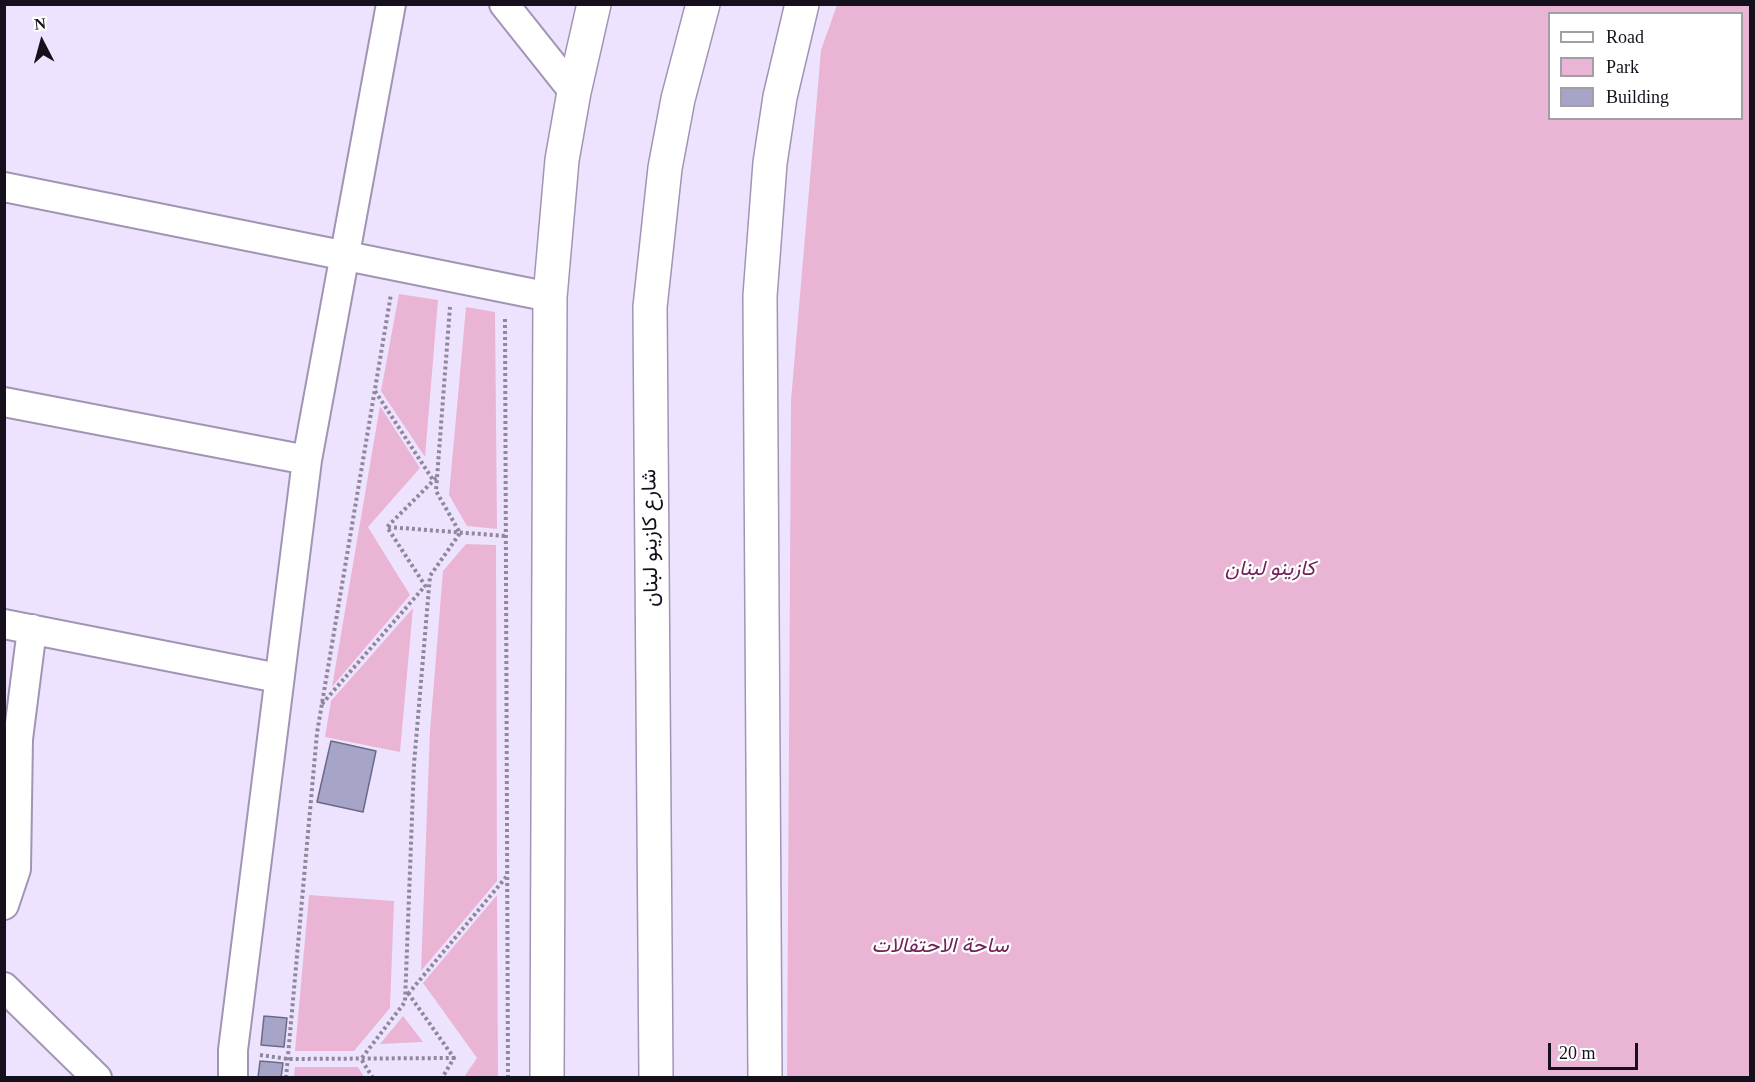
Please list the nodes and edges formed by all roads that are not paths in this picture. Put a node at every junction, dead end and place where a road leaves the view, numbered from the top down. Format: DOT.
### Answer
graph roads {
  1 [pos="392,4"];
  2 [pos="504,4"];
  3 [pos="594,4"];
  4 [pos="703,4"];
  5 [pos="802,4"];
  6 [pos="574,92"];
  7 [pos="4,187"];
  8 [pos="345,254"];
  9 [pos="550,297"];
  10 [pos="4,402"];
  11 [pos="307,460"];
  12 [pos="18,626"];
  13 [pos="278,678"];
  14 [pos="4,906"];
  15 [pos="4,987"];
  16 [pos="554,1071"];
  17 [pos="650,1071"];
  18 [pos="97,1077"];
  19 [pos="233,1077"];
  20 [pos="765,1077"];
  1 -- 8 [label="street"];
  2 -- 6 [label="street"];
  3 -- 6 [label="main road"];
  4 -- 17 [label="main road, شارع كازينو لبنان"];
  5 -- 20 [label="main road"];
  6 -- 9 [label="main road"];
  7 -- 8 [label="street"];
  8 -- 9 [label="street"];
  8 -- 11 [label="street"];
  9 -- 16 [label="main road"];
  10 -- 11 [label="street"];
  11 -- 13 [label="street"];
  12 -- 13 [label="street"];
  12 -- 14 [label="street"];
  13 -- 19 [label="street"];
  15 -- 18 [label="street"];
}
